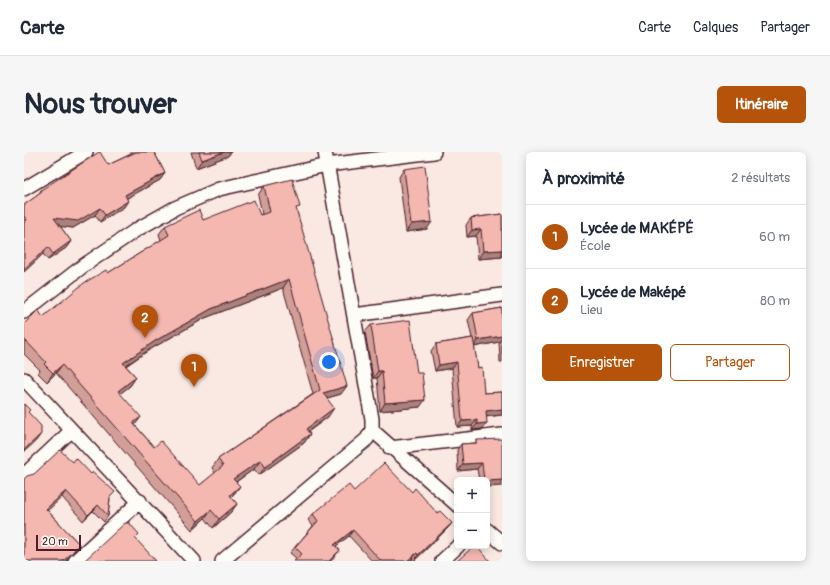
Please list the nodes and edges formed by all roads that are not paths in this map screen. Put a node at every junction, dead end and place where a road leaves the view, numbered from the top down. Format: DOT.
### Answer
graph roads {
  1 [pos="86,152"];
  2 [pos="325,152"];
  3 [pos="434,152"];
  4 [pos="327,166"];
  5 [pos="24,189"];
  6 [pos="502,295"];
  7 [pos="24,312"];
  8 [pos="354,315"];
  9 [pos="24,379"];
  10 [pos="372,430"];
  11 [pos="71,431"];
  12 [pos="502,434"];
  13 [pos="390,448"];
  14 [pos="24,475"];
  15 [pos="140,501"];
  16 [pos="454,502"];
  17 [pos="490,533"];
  18 [pos="502,543"];
  19 [pos="455,549"];
  20 [pos="75,561"];
  21 [pos="194,561"];
  22 [pos="222,561"];
  23 [pos="442,561"];
  1 -- 5 [label="street"];
  2 -- 4 [label="street"];
  3 -- 4 [label="street"];
  4 -- 7 [label="street"];
  4 -- 8 [label="street"];
  6 -- 8 [label="street"];
  8 -- 10 [label="street"];
  9 -- 11 [label="street"];
  10 -- 13 [label="street"];
  10 -- 22 [label="street"];
  11 -- 14 [label="street"];
  11 -- 15 [label="street"];
  12 -- 13 [label="street"];
  13 -- 16 [label="street"];
  15 -- 20 [label="street"];
  15 -- 21 [label="street"];
  17 -- 18 [label="street"];
  19 -- 23 [label="street"];
}
